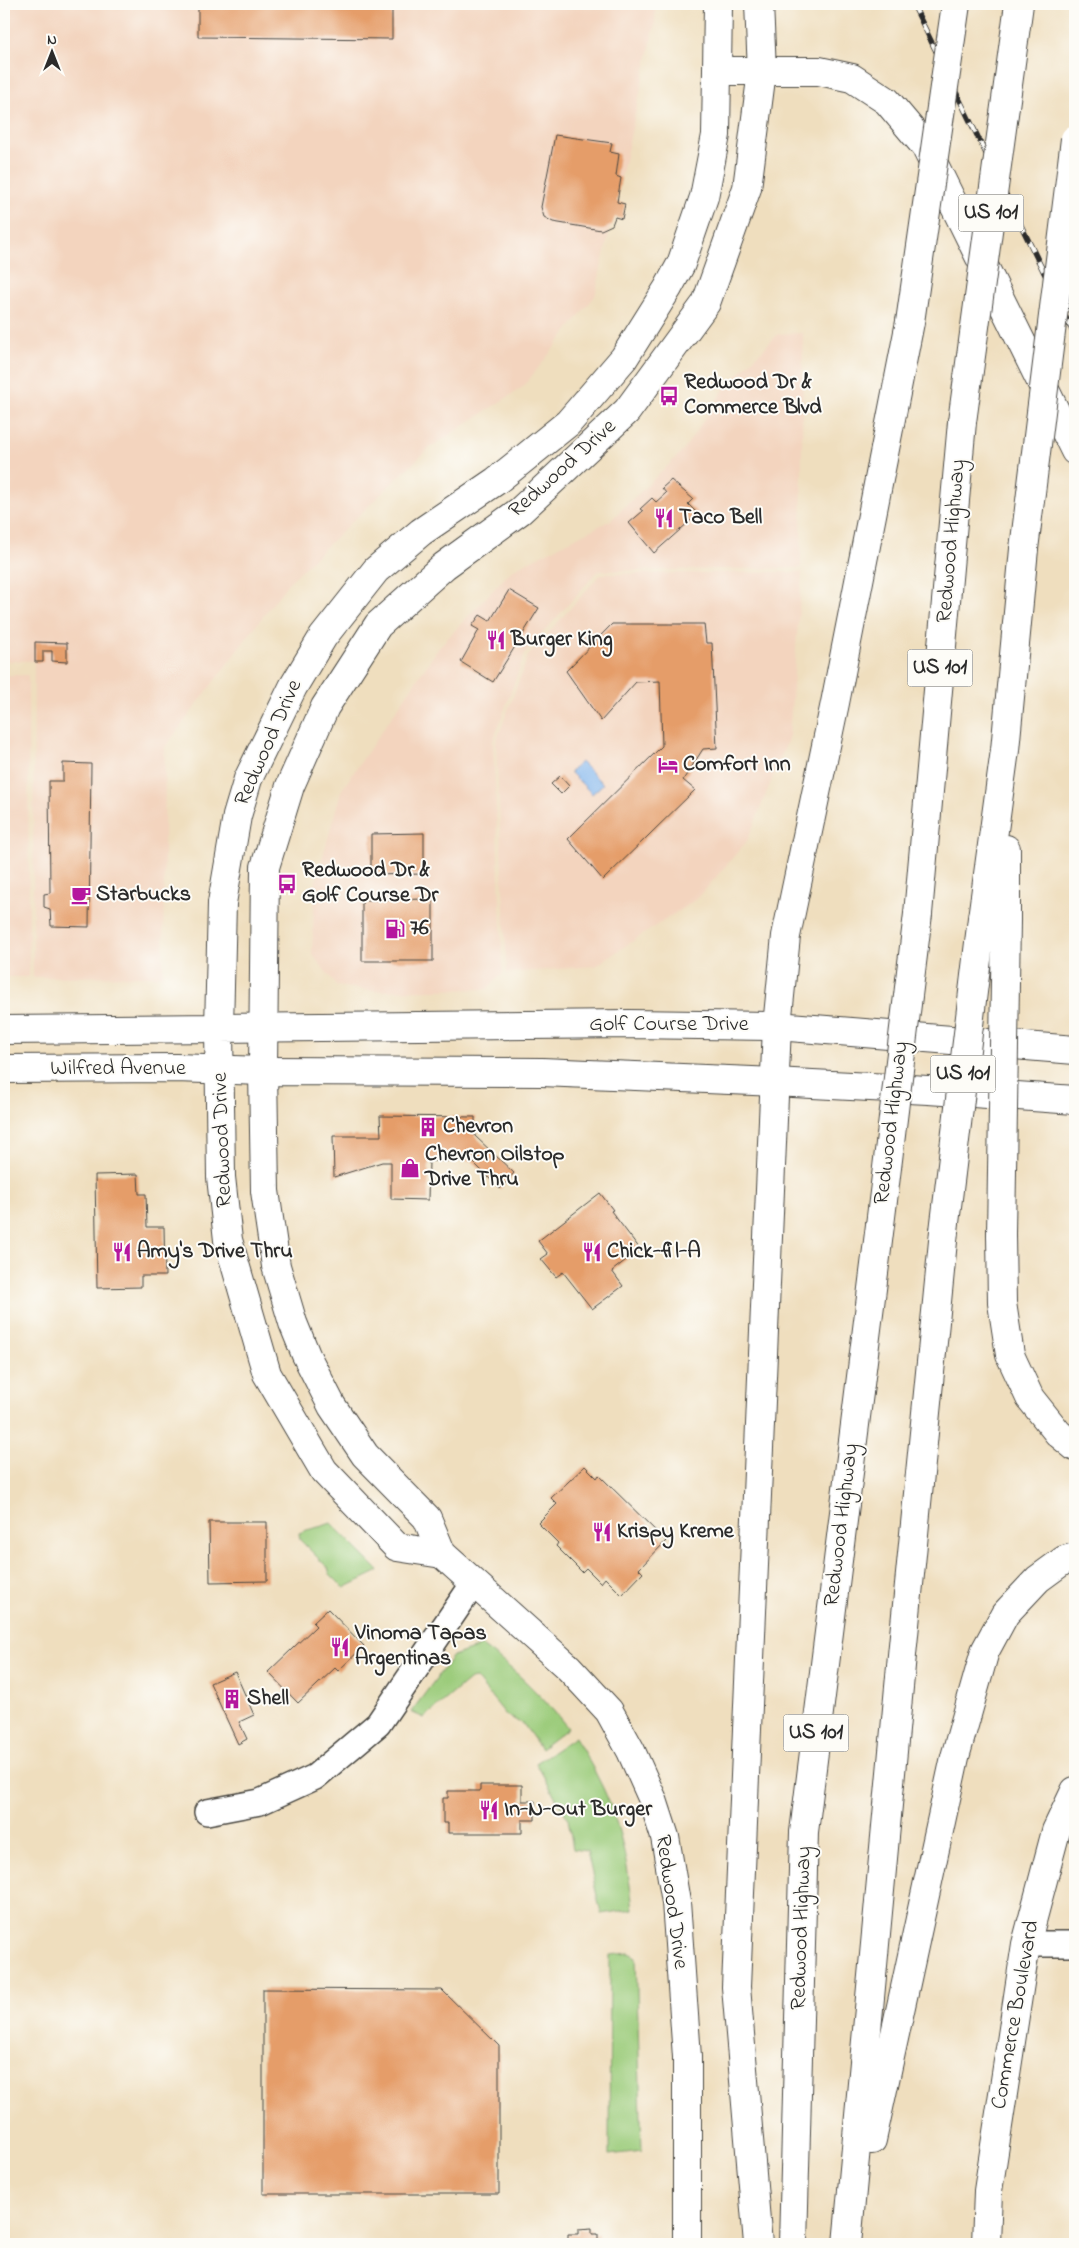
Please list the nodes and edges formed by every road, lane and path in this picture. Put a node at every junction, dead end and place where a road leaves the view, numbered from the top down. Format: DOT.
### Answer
graph roads {
  1 [pos="718,4"];
  2 [pos="759,4"];
  3 [pos="956,4"];
  4 [pos="1019,4"];
  5 [pos="717,71"];
  6 [pos="762,71"];
  7 [pos="1075,139"];
  8 [pos="668,288"];
  9 [pos="706,303"];
  10 [pos="1075,450"];
  11 [pos="496,481"];
  12 [pos="520,511"];
  13 [pos="292,687"];
  14 [pos="325,707"];
  15 [pos="994,919"];
  16 [pos="776,1026"];
  17 [pos="263,1027"];
  18 [pos="219,1028"];
  19 [pos="4,1030"];
  20 [pos="1075,1050"];
  21 [pos="4,1069"];
  22 [pos="220,1070"];
  23 [pos="263,1071"];
  24 [pos="774,1082"];
  25 [pos="1075,1100"];
  26 [pos="1073,1444"];
  27 [pos="442,1554"];
  28 [pos="1071,1561"];
  29 [pos="474,1583"];
  30 [pos="1075,1791"];
  31 [pos="207,1812"];
  32 [pos="1026,1944"];
  33 [pos="1075,1944"];
  34 [pos="687,2244"];
  35 [pos="758,2244"];
  36 [pos="793,2244"];
  37 [pos="847,2244"];
  38 [pos="852,2244"];
  39 [pos="986,2244"];
  1 -- 5 [label="main road, Redwood Drive"];
  2 -- 6 [label="main road, Redwood Drive"];
  3 -- 16 [label="main road, bridge"];
  4 -- 36 [label="main road, Redwood Highway / US 101, bridge"];
  5 -- 6 [label="main road"];
  5 -- 8 [label="main road, Redwood Drive"];
  6 -- 9 [label="main road, Redwood Drive"];
  6 -- 10 [label="main road"];
  7 -- 15 [label="main road, US 101, bridge"];
  8 -- 9 [label="main road"];
  8 -- 11 [label="main road, Redwood Drive"];
  9 -- 12 [label="main road, Redwood Drive"];
  11 -- 12 [label="main road"];
  11 -- 13 [label="main road, Redwood Drive"];
  12 -- 14 [label="main road, Redwood Drive"];
  13 -- 14 [label="main road"];
  13 -- 18 [label="main road, Redwood Drive"];
  14 -- 17 [label="main road, Redwood Drive"];
  15 -- 26 [label="main road, bridge"];
  15 -- 37 [label="main road, US 101, bridge"];
  16 -- 17 [label="main road, Golf Course Drive"];
  16 -- 20 [label="main road, Golf Course Drive"];
  16 -- 24 [label="main road"];
  17 -- 18 [label="main road, Wilfred Avenue"];
  17 -- 23 [label="main road, Redwood Drive"];
  18 -- 19 [label="main road, Wilfred Avenue"];
  18 -- 22 [label="main road, Redwood Drive"];
  21 -- 22 [label="main road, Wilfred Avenue"];
  22 -- 23 [label="main road, Wilfred Avenue"];
  22 -- 27 [label="main road, Redwood Drive"];
  23 -- 24 [label="main road"];
  23 -- 27 [label="main road, Redwood Drive"];
  24 -- 25 [label="main road"];
  24 -- 35 [label="main road"];
  27 -- 29 [label="main road, Redwood Drive"];
  28 -- 38 [label="main road"];
  29 -- 31 [label="street"];
  29 -- 34 [label="main road, Redwood Drive"];
  30 -- 32 [label="main road, Commerce Boulevard"];
  32 -- 33 [label="street"];
  32 -- 39 [label="main road, Commerce Boulevard"];
}
